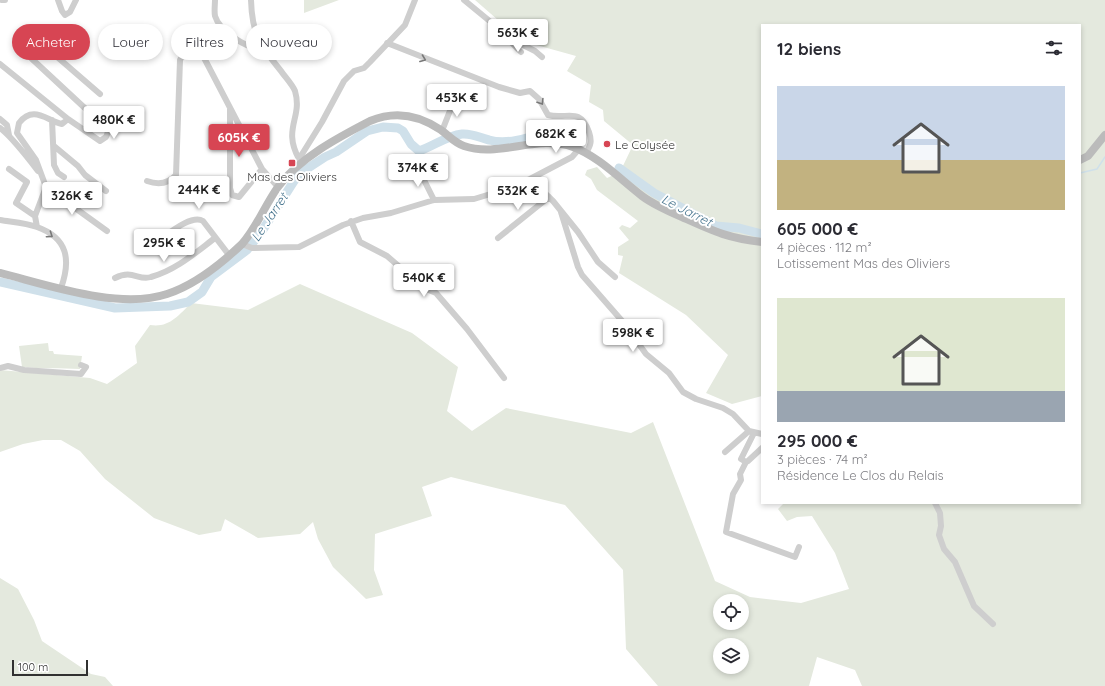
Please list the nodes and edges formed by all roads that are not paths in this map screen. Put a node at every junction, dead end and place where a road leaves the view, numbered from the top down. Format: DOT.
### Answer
graph roads {
  1 [pos="58,0"];
  2 [pos="76,0"];
  3 [pos="215,0"];
  4 [pos="251,0"];
  5 [pos="415,0"];
  6 [pos="464,0"];
  7 [pos="253,24"];
  8 [pos="504,35"];
  9 [pos="387,43"];
  10 [pos="246,45"];
  11 [pos="521,52"];
  12 [pos="542,57"];
  13 [pos="272,60"];
  14 [pos="0,64"];
  15 [pos="100,94"];
  16 [pos="470,102"];
  17 [pos="230,106"];
  18 [pos="0,119"];
  19 [pos="68,119"];
  20 [pos="52,120"];
  21 [pos="0,128"];
  22 [pos="444,133"];
  23 [pos="9,135"];
  24 [pos="1105,135"];
  25 [pos="54,146"];
  26 [pos="583,151"];
  27 [pos="1081,160"];
  28 [pos="300,161"];
  29 [pos="9,168"];
  30 [pos="418,168"];
  31 [pos="262,169"];
  32 [pos="41,176"];
  33 [pos="64,177"];
  34 [pos="530,180"];
  35 [pos="147,181"];
  36 [pos="46,187"];
  37 [pos="278,187"];
  38 [pos="106,191"];
  39 [pos="549,197"];
  40 [pos="434,200"];
  41 [pos="561,212"];
  42 [pos="35,216"];
  43 [pos="0,220"];
  44 [pos="351,221"];
  45 [pos="19,223"];
  46 [pos="37,227"];
  47 [pos="107,231"];
  48 [pos="215,238"];
  49 [pos="498,238"];
  50 [pos="156,242"];
  51 [pos="761,242"];
  52 [pos="247,246"];
  53 [pos="229,255"];
  54 [pos="0,273"];
  55 [pos="615,277"];
  56 [pos="115,278"];
  57 [pos="61,288"];
  58 [pos="81,365"];
  59 [pos="0,368"];
  60 [pos="504,378"];
  61 [pos="751,432"];
  62 [pos="761,434"];
  63 [pos="761,449"];
  64 [pos="725,452"];
  65 [pos="746,462"];
  66 [pos="936,504"];
  67 [pos="799,547"];
  68 [pos="993,624"];
  1 -- 2 [label="street"];
  3 -- 10 [label="street"];
  4 -- 7 [label="street"];
  5 -- 9 [label="street"];
  6 -- 8 [label="street"];
  8 -- 11 [label="street"];
  8 -- 12 [label="street"];
  9 -- 26 [label="street, one-way"];
  9 -- 28 [label="street"];
  13 -- 28 [label="street"];
  14 -- 19 [label="street"];
  15 -- 19 [label="street"];
  16 -- 22 [label="street"];
  17 -- 31 [label="street"];
  17 -- 31 [label="street"];
  17 -- 35 [label="street"];
  18 -- 23 [label="street"];
  19 -- 20 [label="street"];
  20 -- 25 [label="street"];
  20 -- 32 [label="street"];
  21 -- 23 [label="street"];
  22 -- 26 [label="main road"];
  22 -- 28 [label="main road"];
  23 -- 32 [label="street"];
  24 -- 27 [label="main road"];
  25 -- 33 [label="street"];
  25 -- 38 [label="street"];
  26 -- 34 [label="street"];
  26 -- 51 [label="main road"];
  28 -- 37 [label="main road"];
  29 -- 42 [label="street"];
  30 -- 40 [label="street"];
  31 -- 37 [label="street"];
  32 -- 36 [label="street"];
  34 -- 39 [label="street"];
  34 -- 40 [label="street"];
  36 -- 42 [label="street"];
  36 -- 47 [label="street"];
  37 -- 52 [label="main road"];
  39 -- 41 [label="street"];
  39 -- 49 [label="street"];
  40 -- 44 [label="street"];
  41 -- 55 [label="street"];
  41 -- 61 [label="street"];
  42 -- 45 [label="street"];
  42 -- 46 [label="street"];
  43 -- 45 [label="street"];
  44 -- 52 [label="street"];
  44 -- 60 [label="street"];
  45 -- 46 [label="street"];
  46 -- 57 [label="street, one-way"];
  48 -- 50 [label="street"];
  48 -- 53 [label="street"];
  48 -- 56 [label="street"];
  52 -- 53 [label="main road"];
  53 -- 57 [label="main road"];
  54 -- 57 [label="main road"];
  58 -- 59 [label="street"];
  61 -- 62 [label="street"];
  61 -- 64 [label="street"];
  61 -- 65 [label="street"];
  63 -- 65 [label="street"];
  65 -- 67 [label="street"];
  66 -- 68 [label="street"];
}
